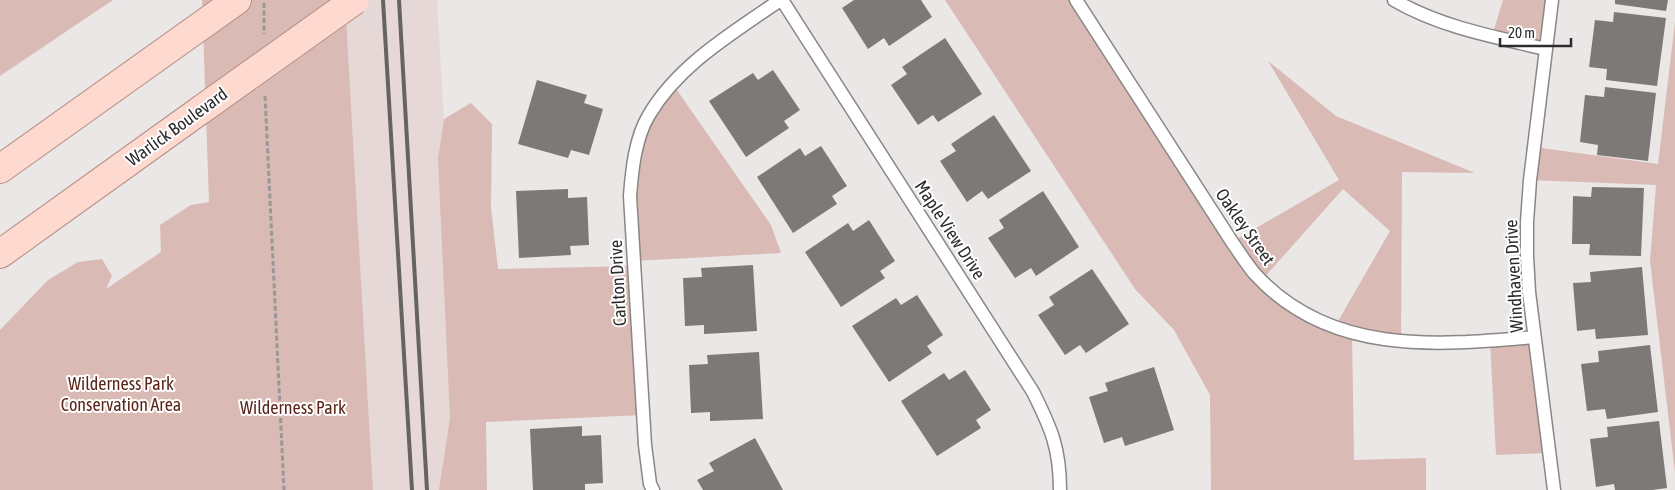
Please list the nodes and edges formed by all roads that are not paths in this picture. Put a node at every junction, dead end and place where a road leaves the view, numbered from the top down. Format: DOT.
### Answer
graph roads {
  1 [pos="237,0"];
  2 [pos="355,0"];
  3 [pos="781,0"];
  4 [pos="1076,0"];
  5 [pos="1394,0"];
  6 [pos="1552,0"];
  7 [pos="1546,50"];
  8 [pos="0,168"];
  9 [pos="0,254"];
  10 [pos="1534,337"];
  11 [pos="653,490"];
  12 [pos="1060,490"];
  13 [pos="1554,490"];
  1 -- 8 [label="main road"];
  2 -- 9 [label="main road, Warlick Boulevard, bridge"];
  3 -- 11 [label="lane, Carlton Drive"];
  3 -- 12 [label="lane, Maple View Drive"];
  4 -- 10 [label="lane, Oakley Street"];
  5 -- 7 [label="lane"];
  6 -- 7 [label="lane, Windhaven Drive"];
  7 -- 10 [label="lane, Windhaven Drive"];
  10 -- 13 [label="lane, Windhaven Drive"];
}
